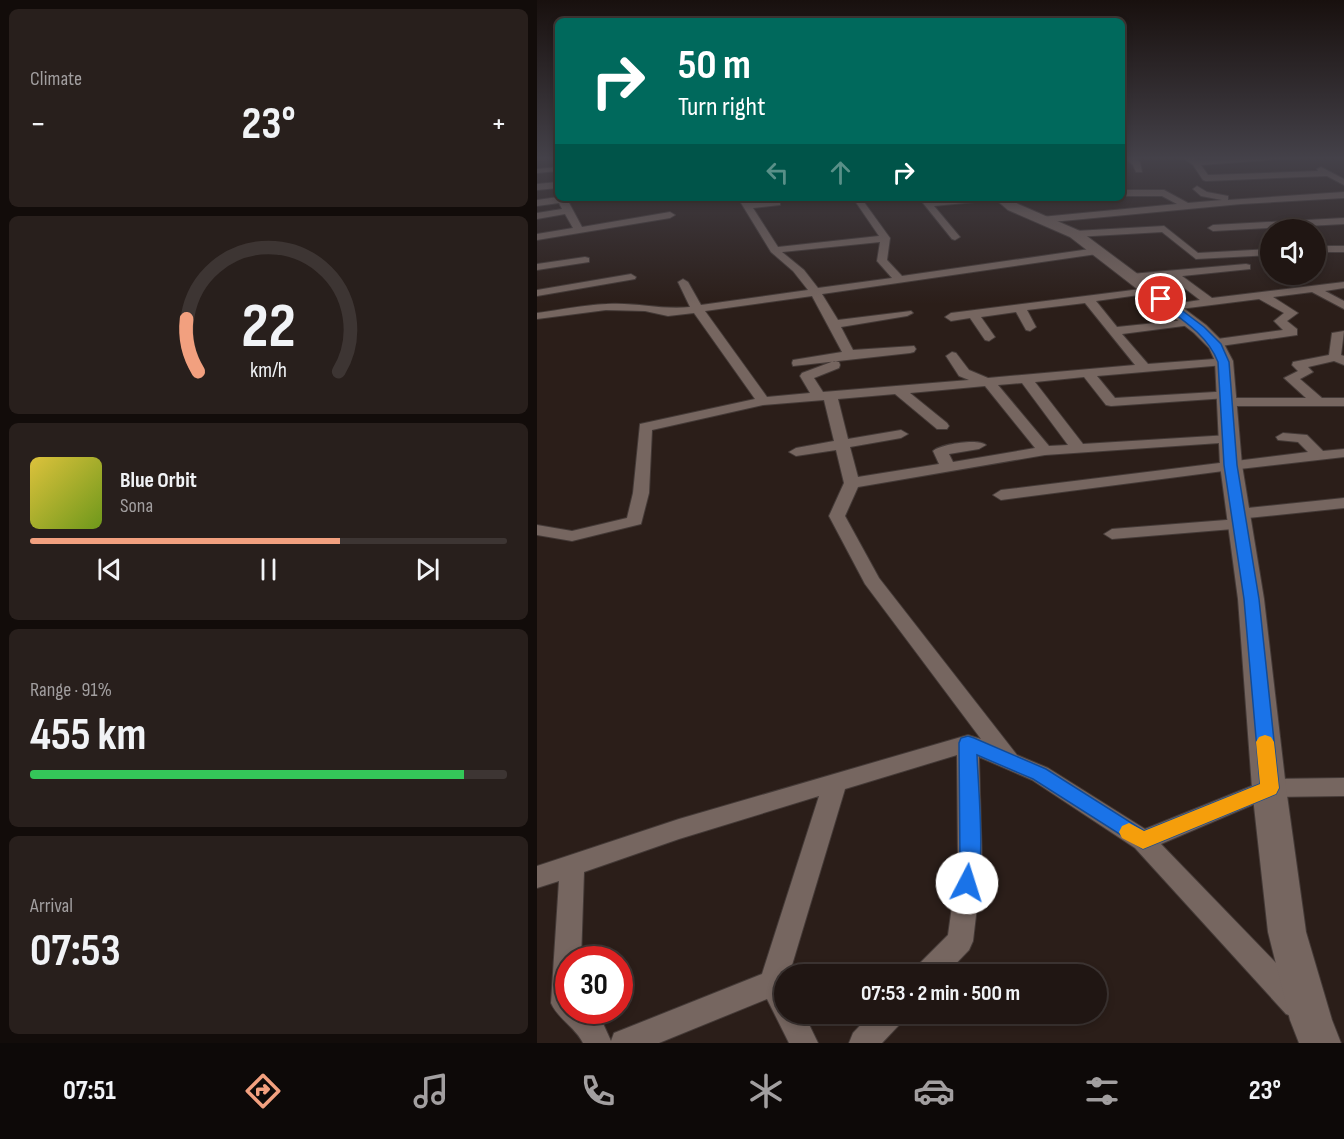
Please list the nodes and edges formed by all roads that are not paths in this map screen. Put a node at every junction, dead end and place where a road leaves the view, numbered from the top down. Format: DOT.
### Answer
graph roads {
  1 [pos="566,206"];
  2 [pos="747,206"];
  3 [pos="862,206"];
  4 [pos="929,206"];
  5 [pos="1016,206"];
  6 [pos="1200,206"];
  7 [pos="1246,206"];
  8 [pos="1305,206"];
  9 [pos="1188,207"];
  10 [pos="1309,208"];
  11 [pos="1249,209"];
  12 [pos="568,212"];
  13 [pos="670,215"];
  14 [pos="537,216"];
  15 [pos="1257,216"];
  16 [pos="1054,218"];
  17 [pos="1260,219"];
  18 [pos="1343,222"];
  19 [pos="1260,224"];
  20 [pos="1326,224"];
  21 [pos="1213,228"];
  22 [pos="579,230"];
  23 [pos="1134,230"];
  24 [pos="537,237"];
  25 [pos="955,237"];
  26 [pos="885,238"];
  27 [pos="1326,249"];
  28 [pos="1344,249"];
  29 [pos="775,250"];
  30 [pos="1097,251"];
  31 [pos="1260,253"];
  32 [pos="1196,256"];
  33 [pos="585,260"];
  34 [pos="537,267"];
  35 [pos="1247,267"];
  36 [pos="1212,270"];
  37 [pos="1172,273"];
  38 [pos="631,277"];
  39 [pos="900,280"];
  40 [pos="683,282"];
  41 [pos="1140,284"];
  42 [pos="1344,285"];
  43 [pos="1314,289"];
  44 [pos="814,292"];
  45 [pos="537,293"];
  46 [pos="1074,294"];
  47 [pos="1262,296"];
  48 [pos="1087,298"];
  49 [pos="1210,302"];
  50 [pos="1344,306"];
  51 [pos="1019,307"];
  52 [pos="697,309"];
  53 [pos="907,313"];
  54 [pos="973,314"];
  55 [pos="1181,314"];
  56 [pos="537,316"];
  57 [pos="951,317"];
  58 [pos="835,324"];
  59 [pos="1030,327"];
  60 [pos="1114,331"];
  61 [pos="1344,335"];
  62 [pos="989,337"];
  63 [pos="910,349"];
  64 [pos="1219,352"];
  65 [pos="849,354"];
  66 [pos="952,356"];
  67 [pos="1340,359"];
  68 [pos="798,363"];
  69 [pos="834,365"];
  70 [pos="1145,369"];
  71 [pos="1088,374"];
  72 [pos="1026,380"];
  73 [pos="989,383"];
  74 [pos="899,391"];
  75 [pos="825,396"];
  76 [pos="1228,398"];
  77 [pos="763,401"];
  78 [pos="1319,402"];
  79 [pos="1344,402"];
  80 [pos="942,426"];
  81 [pos="901,434"];
  82 [pos="1283,437"];
  83 [pos="1229,439"];
  84 [pos="842,444"];
  85 [pos="979,446"];
  86 [pos="1079,449"];
  87 [pos="1045,451"];
  88 [pos="796,452"];
  89 [pos="1344,453"];
  90 [pos="1320,456"];
  91 [pos="1231,465"];
  92 [pos="948,467"];
  93 [pos="852,483"];
  94 [pos="1001,495"];
  95 [pos="1344,502"];
  96 [pos="1239,519"];
  97 [pos="537,530"];
  98 [pos="1112,534"];
  99 [pos="968,743"];
  100 [pos="1009,761"];
  101 [pos="835,783"];
  102 [pos="1344,787"];
  103 [pos="1269,788"];
  104 [pos="1143,841"];
  105 [pos="572,865"];
  106 [pos="537,877"];
  107 [pos="568,946"];
  108 [pos="787,964"];
  109 [pos="938,964"];
  110 [pos="774,996"];
  111 [pos="586,1024"];
  112 [pos="794,1024"];
  113 [pos="881,1024"];
  114 [pos="1316,1031"];
  115 [pos="597,1043"];
  116 [pos="624,1043"];
  117 [pos="804,1043"];
  118 [pos="863,1043"];
  1 -- 12 [label="street"];
  2 -- 29 [label="street"];
  3 -- 26 [label="street"];
  4 -- 25 [label="street"];
  5 -- 16 [label="main road"];
  6 -- 9 [label="street"];
  7 -- 11 [label="street"];
  8 -- 10 [label="street"];
  9 -- 16 [label="street"];
  12 -- 14 [label="street"];
  12 -- 22 [label="street"];
  13 -- 22 [label="street"];
  15 -- 17 [label="street"];
  16 -- 23 [label="street"];
  16 -- 23 [label="street"];
  16 -- 30 [label="main road"];
  18 -- 20 [label="street"];
  19 -- 21 [label="street"];
  22 -- 24 [label="street"];
  23 -- 32 [label="street"];
  26 -- 29 [label="street"];
  26 -- 39 [label="street"];
  27 -- 28 [label="street"];
  29 -- 44 [label="street"];
  30 -- 39 [label="street"];
  30 -- 41 [label="main road"];
  31 -- 32 [label="street"];
  32 -- 36 [label="street"];
  33 -- 34 [label="street"];
  35 -- 36 [label="street"];
  36 -- 37 [label="street"];
  37 -- 41 [label="street"];
  37 -- 49 [label="street"];
  38 -- 45 [label="street"];
  39 -- 44 [label="street"];
  40 -- 52 [label="street"];
  41 -- 46 [label="street"];
  41 -- 48 [label="street"];
  41 -- 55 [label="main road"];
  42 -- 43 [label="street"];
  43 -- 47 [label="street"];
  43 -- 50 [label="street"];
  44 -- 52 [label="street"];
  44 -- 58 [label="street"];
  47 -- 49 [label="street"];
  47 -- 64 [label="street"];
  48 -- 51 [label="street"];
  48 -- 60 [label="street"];
  49 -- 55 [label="street"];
  51 -- 54 [label="street"];
  51 -- 59 [label="street"];
  52 -- 56 [label="street"];
  52 -- 77 [label="street"];
  53 -- 58 [label="street"];
  54 -- 57 [label="street"];
  54 -- 62 [label="street"];
  55 -- 60 [label="street"];
  55 -- 64 [label="main road"];
  58 -- 65 [label="street"];
  60 -- 70 [label="street"];
  61 -- 67 [label="street"];
  63 -- 65 [label="street"];
  64 -- 70 [label="street"];
  64 -- 76 [label="main road"];
  65 -- 68 [label="street"];
  66 -- 73 [label="street"];
  67 -- 78 [label="street"];
  69 -- 75 [label="street"];
  70 -- 71 [label="street"];
  71 -- 72 [label="street"];
  71 -- 76 [label="street"];
  72 -- 73 [label="street"];
  72 -- 86 [label="street"];
  73 -- 74 [label="street"];
  73 -- 87 [label="street"];
  74 -- 75 [label="street"];
  74 -- 80 [label="street"];
  75 -- 77 [label="street"];
  75 -- 84 [label="street"];
  76 -- 78 [label="street"];
  76 -- 83 [label="main road"];
  77 -- 97 [label="street"];
  78 -- 79 [label="street"];
  81 -- 84 [label="street"];
  82 -- 90 [label="street"];
  83 -- 86 [label="street"];
  83 -- 91 [label="main road"];
  84 -- 88 [label="street"];
  84 -- 93 [label="street"];
  85 -- 92 [label="street"];
  86 -- 87 [label="street"];
  87 -- 92 [label="street"];
  89 -- 90 [label="street"];
  90 -- 91 [label="street"];
  91 -- 94 [label="street"];
  91 -- 96 [label="main road"];
  92 -- 93 [label="street"];
  93 -- 100 [label="street"];
  95 -- 96 [label="street"];
  96 -- 98 [label="street"];
  96 -- 103 [label="main road"];
  99 -- 100 [label="street"];
  99 -- 101 [label="street"];
  99 -- 109 [label="street"];
  100 -- 104 [label="street"];
  101 -- 105 [label="street"];
  101 -- 108 [label="street"];
  102 -- 103 [label="street"];
  103 -- 104 [label="street"];
  103 -- 114 [label="main road"];
  104 -- 114 [label="street"];
  105 -- 106 [label="street"];
  105 -- 107 [label="street"];
  110 -- 116 [label="street"];
  111 -- 115 [label="street"];
  112 -- 117 [label="street"];
  113 -- 118 [label="street"];
}
